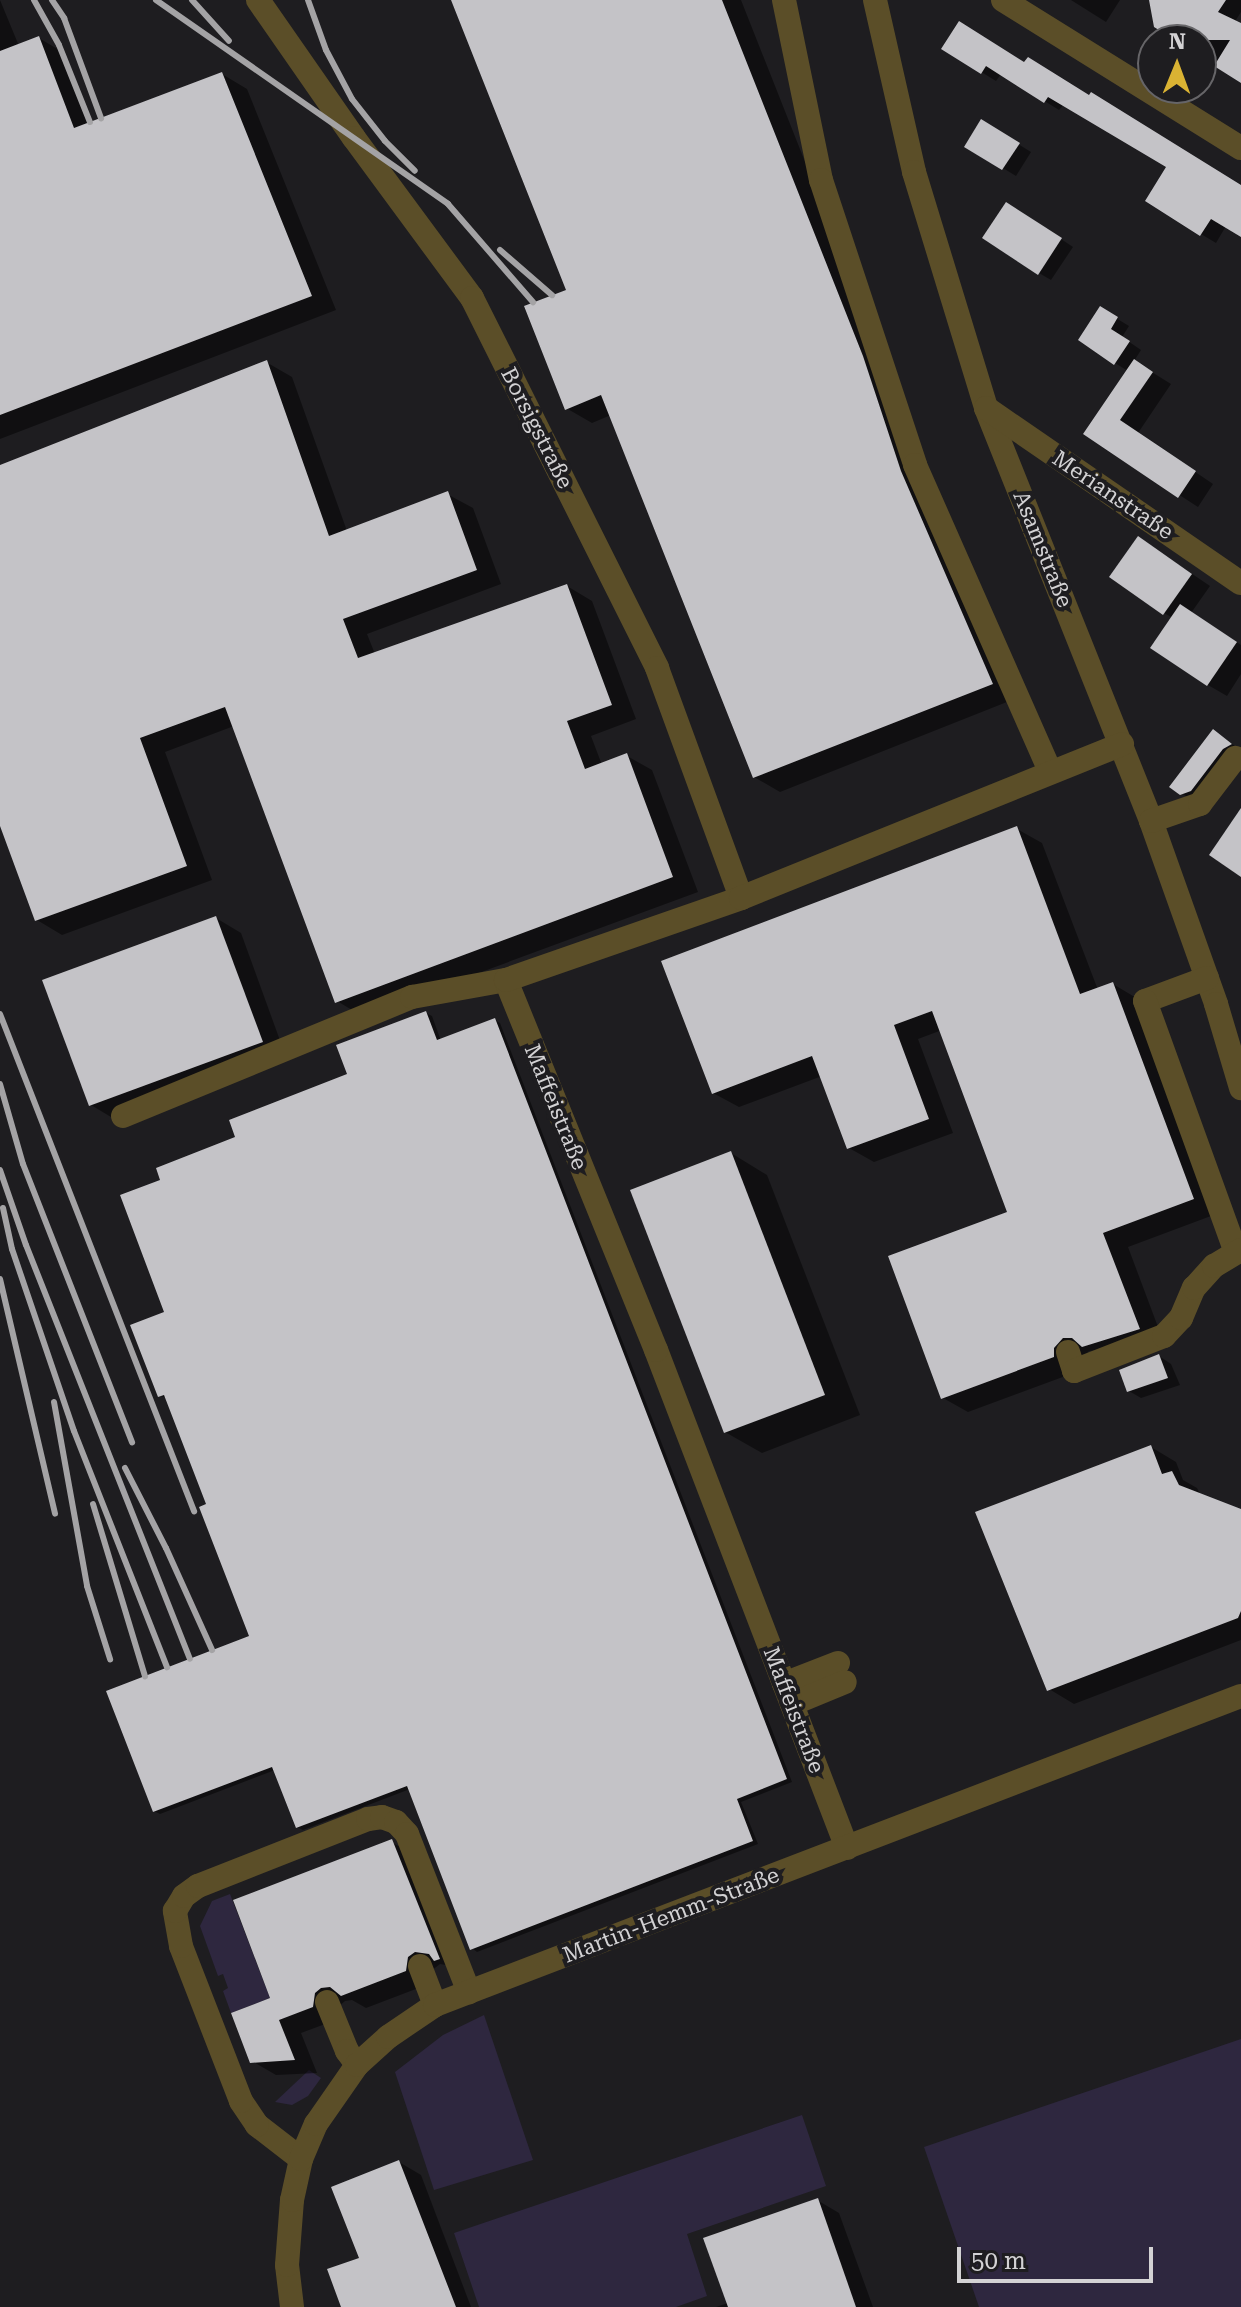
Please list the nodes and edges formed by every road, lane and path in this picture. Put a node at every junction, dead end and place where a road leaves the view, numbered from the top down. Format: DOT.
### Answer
graph roads {
  1 [pos="258,0"];
  2 [pos="784,0"];
  3 [pos="875,0"];
  4 [pos="1003,0"];
  5 [pos="1241,148"];
  6 [pos="986,408"];
  7 [pos="1241,583"];
  8 [pos="1122,744"];
  9 [pos="1235,758"];
  10 [pos="1050,771"];
  11 [pos="1151,821"];
  12 [pos="741,898"];
  13 [pos="1207,978"];
  14 [pos="506,980"];
  15 [pos="1241,1088"];
  16 [pos="123,1116"];
  17 [pos="1238,1251"];
  18 [pos="1068,1352"];
  19 [pos="842,1672"];
  20 [pos="788,1694"];
  21 [pos="1241,1696"];
  22 [pos="847,1848"];
  23 [pos="420,1966"];
  24 [pos="469,1992"];
  25 [pos="327,2002"];
  26 [pos="435,2005"];
  27 [pos="357,2065"];
  28 [pos="301,2159"];
  29 [pos="292,2307"];
  1 -- 12 [label="street, Borsigstraße"];
  2 -- 10 [label="street"];
  3 -- 6 [label="street, Asamstraße"];
  4 -- 5 [label="street"];
  6 -- 7 [label="street, Merianstraße"];
  6 -- 8 [label="street, Asamstraße"];
  8 -- 10 [label="street"];
  8 -- 11 [label="street, Asamstraße"];
  9 -- 11 [label="street"];
  10 -- 12 [label="street"];
  11 -- 13 [label="street, Asamstraße"];
  12 -- 14 [label="street"];
  13 -- 15 [label="street, Asamstraße"];
  13 -- 17 [label="street"];
  14 -- 16 [label="street"];
  14 -- 20 [label="street, Maffeistraße"];
  17 -- 18 [label="street"];
  19 -- 20 [label="street"];
  20 -- 22 [label="street, Maffeistraße"];
  21 -- 22 [label="street, Martin-Hemm-Straße"];
  22 -- 24 [label="street, Martin-Hemm-Straße"];
  23 -- 26 [label="street"];
  24 -- 26 [label="street, Martin-Hemm-Straße"];
  24 -- 28 [label="street"];
  25 -- 27 [label="street"];
  26 -- 27 [label="street, Martin-Hemm-Straße"];
  27 -- 28 [label="street, Martin-Hemm-Straße"];
  28 -- 29 [label="street, Martin-Hemm-Straße"];
}
